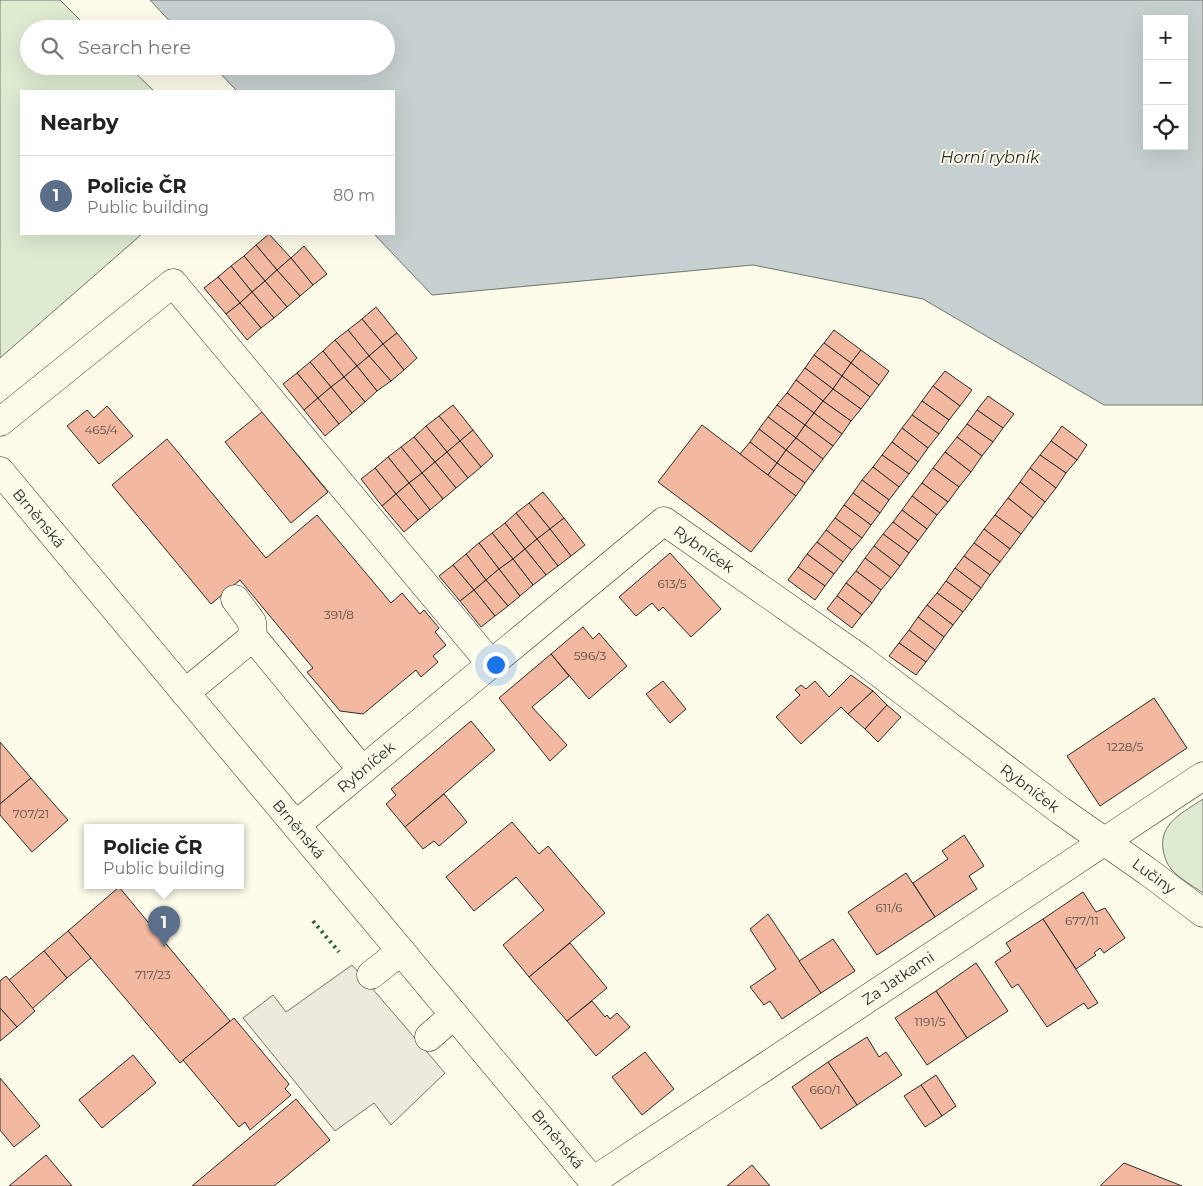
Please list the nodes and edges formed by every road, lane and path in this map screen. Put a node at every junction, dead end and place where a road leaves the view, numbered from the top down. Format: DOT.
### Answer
graph roads {
  1 [pos="0,422"];
  2 [pos="0,471"];
  3 [pos="235,598"];
  4 [pos="252,637"];
  5 [pos="490,664"];
  6 [pos="185,693"];
  7 [pos="362,770"];
  8 [pos="1203,776"];
  9 [pos="296,825"];
  10 [pos="1104,841"];
  11 [pos="1203,913"];
  12 [pos="401,951"];
  13 [pos="371,975"];
  14 [pos="454,1015"];
  15 [pos="429,1037"];
  16 [pos="595,1184"];
  1 -- 5 [label="street"];
  2 -- 6 [label="street, Brněnská"];
  3 -- 4 [label="street"];
  4 -- 6 [label="street"];
  4 -- 7 [label="street"];
  5 -- 7 [label="street, Rybníček"];
  5 -- 10 [label="street, Rybníček"];
  6 -- 9 [label="street, Brněnská"];
  7 -- 9 [label="street, Rybníček"];
  8 -- 10 [label="street, Za Jatkami"];
  9 -- 12 [label="street, Brněnská"];
  10 -- 11 [label="street, Lučiny"];
  10 -- 16 [label="street, Za Jatkami"];
  12 -- 13 [label="street"];
  12 -- 14 [label="street, Brněnská"];
  14 -- 15 [label="street"];
  14 -- 16 [label="street, Brněnská"];
}
